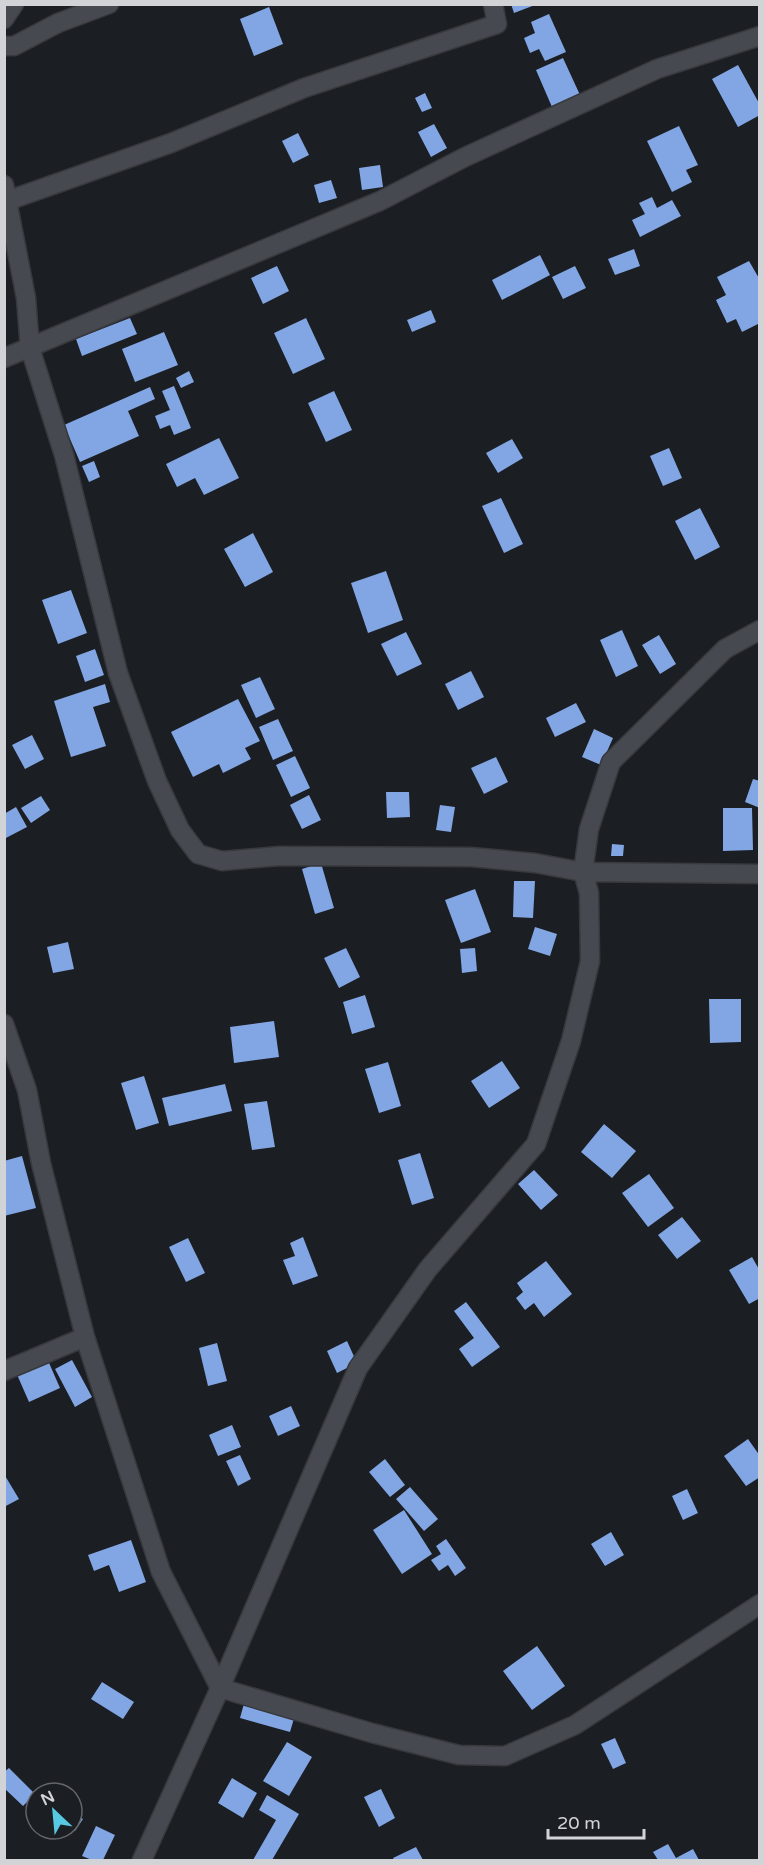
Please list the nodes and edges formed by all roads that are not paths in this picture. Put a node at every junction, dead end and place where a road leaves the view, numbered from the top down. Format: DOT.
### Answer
graph roads {
  1 [pos="14,4"];
  2 [pos="109,4"];
  3 [pos="493,4"];
  4 [pos="4,19"];
  5 [pos="759,36"];
  6 [pos="4,46"];
  7 [pos="6,196"];
  8 [pos="30,348"];
  9 [pos="4,358"];
  10 [pos="759,630"];
  11 [pos="583,872"];
  12 [pos="759,874"];
  13 [pos="4,1024"];
  14 [pos="85,1337"];
  15 [pos="4,1371"];
  16 [pos="759,1604"];
  17 [pos="220,1688"];
  18 [pos="142,1860"];
  1 -- 4 [label="street"];
  2 -- 6 [label="street"];
  3 -- 7 [label="street"];
  5 -- 8 [label="street"];
  7 -- 8 [label="street"];
  8 -- 9 [label="street"];
  8 -- 11 [label="street"];
  10 -- 11 [label="street"];
  11 -- 12 [label="street"];
  11 -- 17 [label="street"];
  13 -- 14 [label="street"];
  14 -- 15 [label="street"];
  14 -- 17 [label="street"];
  16 -- 17 [label="street"];
  17 -- 18 [label="street"];
}
